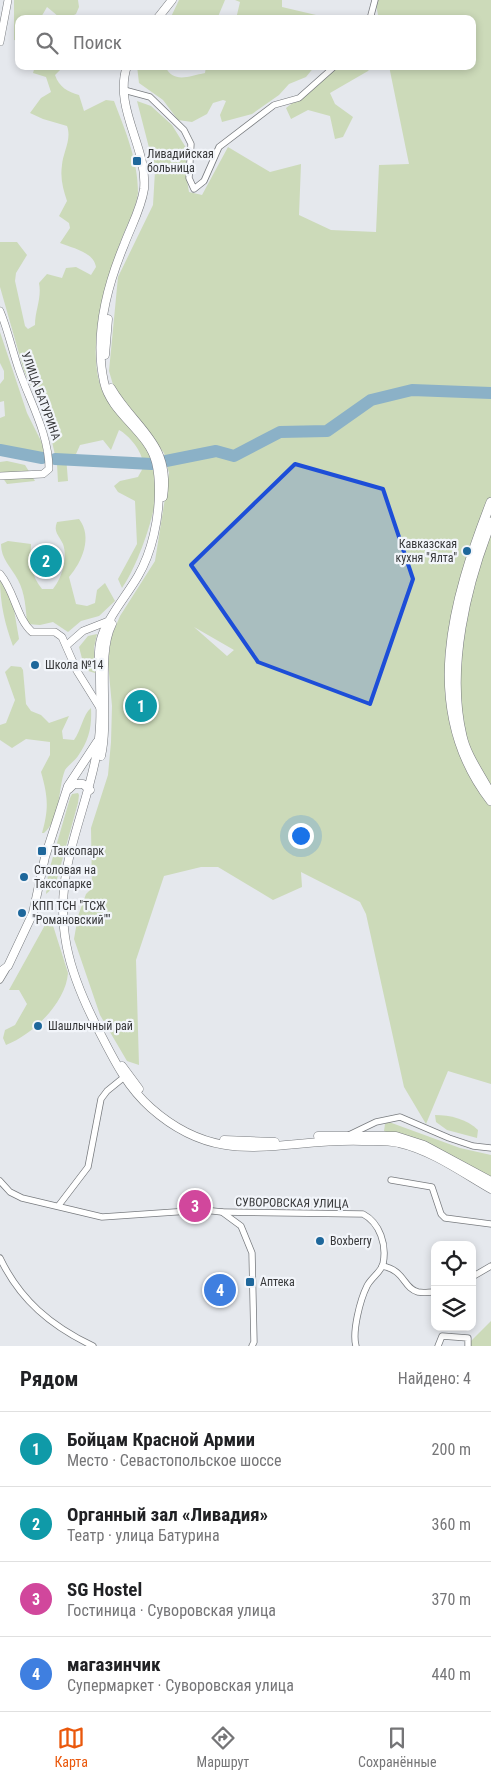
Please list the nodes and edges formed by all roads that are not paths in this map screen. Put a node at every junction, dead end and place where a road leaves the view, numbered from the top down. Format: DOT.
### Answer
graph roads {
  1 [pos="8,0"];
  2 [pos="172,0"];
  3 [pos="375,0"];
  4 [pos="160,15"];
  5 [pos="371,15"];
  6 [pos="0,42"];
  7 [pos="127,70"];
  8 [pos="330,70"];
  9 [pos="126,90"];
  10 [pos="0,311"];
  11 [pos="0,476"];
  12 [pos="491,502"];
  13 [pos="491,522"];
  14 [pos="0,574"];
  15 [pos="112,620"];
  16 [pos="67,645"];
  17 [pos="100,708"];
  18 [pos="105,721"];
  19 [pos="102,741"];
  20 [pos="98,750"];
  21 [pos="68,786"];
  22 [pos="88,793"];
  23 [pos="491,793"];
  24 [pos="65,795"];
  25 [pos="491,801"];
  26 [pos="8,966"];
  27 [pos="0,972"];
  28 [pos="0,980"];
  29 [pos="125,1076"];
  30 [pos="348,1137"];
  31 [pos="491,1148"];
  32 [pos="391,1180"];
  33 [pos="491,1180"];
  34 [pos="0,1181"];
  35 [pos="491,1190"];
  36 [pos="59,1205"];
  37 [pos="222,1212"];
  38 [pos="491,1224"];
  39 [pos="0,1258"];
  40 [pos="382,1266"];
  41 [pos="491,1266"];
  42 [pos="476,1275"];
  43 [pos="431,1292"];
  44 [pos="93,1346"];
  45 [pos="252,1346"];
  46 [pos="356,1346"];
  47 [pos="438,1346"];
  48 [pos="468,1346"];
  1 -- 6 [label="street"];
  2 -- 4 [label="main road"];
  3 -- 5 [label="street"];
  7 -- 9 [label="main road"];
  8 -- 9 [label="street"];
  9 -- 15 [label="main road"];
  10 -- 11 [label="street, УЛИЦА БАТУРИНА"];
  12 -- 25 [label="highway"];
  13 -- 23 [label="highway"];
  14 -- 16 [label="street"];
  15 -- 16 [label="street"];
  15 -- 17 [label="main road"];
  15 -- 18 [label="main road"];
  16 -- 17 [label="street"];
  17 -- 18 [label="main road"];
  17 -- 19 [label="main road"];
  18 -- 19 [label="main road"];
  19 -- 20 [label="main road"];
  19 -- 21 [label="main road"];
  19 -- 22 [label="main road"];
  20 -- 21 [label="main road"];
  20 -- 22 [label="main road"];
  21 -- 24 [label="main road"];
  22 -- 24 [label="main road"];
  22 -- 29 [label="main road"];
  24 -- 26 [label="main road"];
  26 -- 27 [label="main road"];
  26 -- 28 [label="street"];
  29 -- 30 [label="main road"];
  29 -- 36 [label="street"];
  30 -- 31 [label="street"];
  30 -- 33 [label="main road"];
  30 -- 35 [label="main road"];
  32 -- 38 [label="street"];
  34 -- 36 [label="street, СУВОРОВСКАЯ УЛИЦА"];
  36 -- 37 [label="street, СУВОРОВСКАЯ УЛИЦА"];
  37 -- 40 [label="street, СУВОРОВСКАЯ УЛИЦА"];
  37 -- 45 [label="street, СУВОРОВСКАЯ УЛИЦА"];
  39 -- 44 [label="street"];
  40 -- 43 [label="street"];
  40 -- 46 [label="street"];
  41 -- 42 [label="street"];
  47 -- 48 [label="street"];
}
